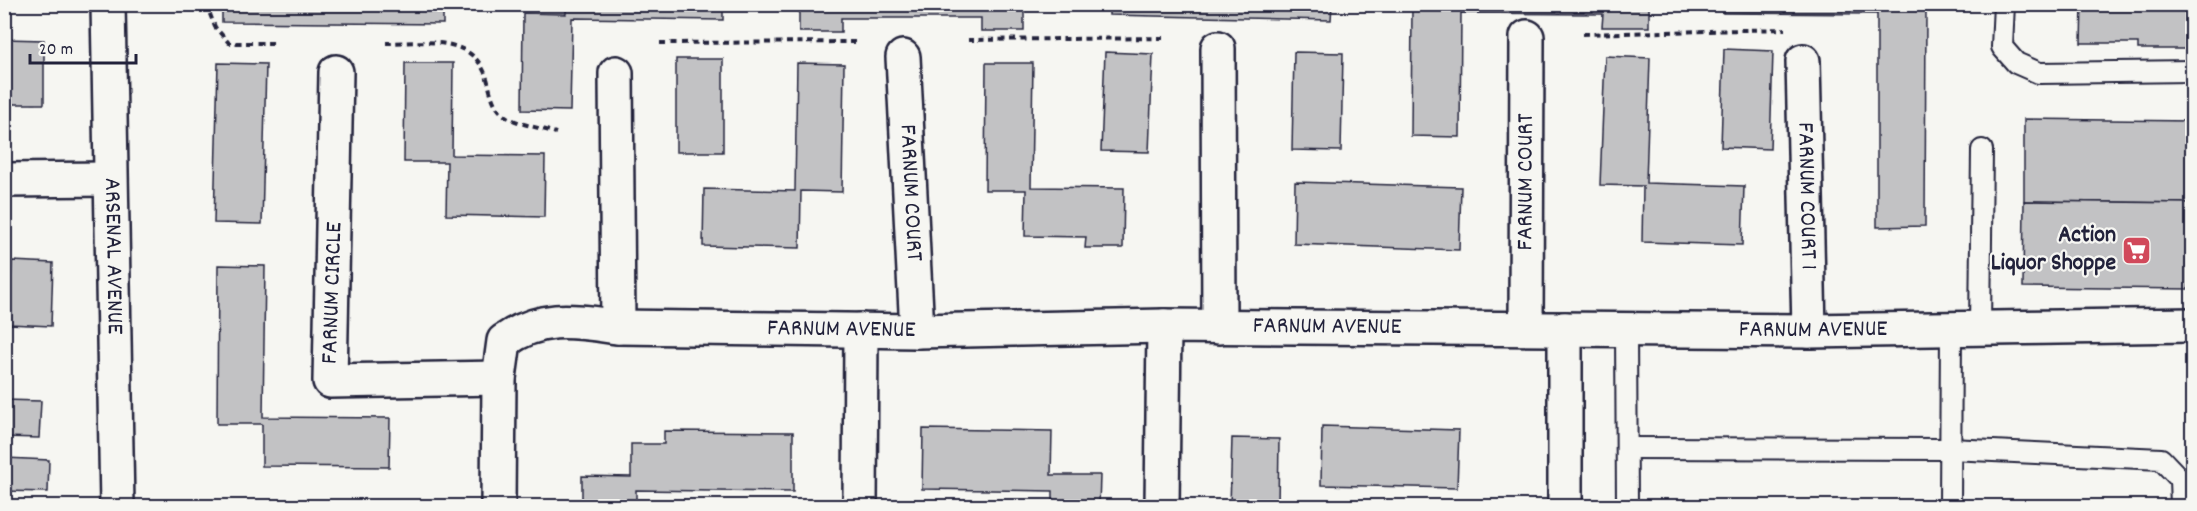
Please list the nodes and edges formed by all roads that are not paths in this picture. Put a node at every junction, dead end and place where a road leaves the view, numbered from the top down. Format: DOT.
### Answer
graph roads {
  1 [pos="108,4"];
  2 [pos="2004,4"];
  3 [pos="1527,37"];
  4 [pos="1218,48"];
  5 [pos="903,57"];
  6 [pos="1803,61"];
  7 [pos="2193,71"];
  8 [pos="336,72"];
  9 [pos="616,73"];
  10 [pos="1982,150"];
  11 [pos="110,179"];
  12 [pos="4,180"];
  13 [pos="2193,325"];
  14 [pos="1164,326"];
  15 [pos="618,327"];
  16 [pos="1219,327"];
  17 [pos="1526,328"];
  18 [pos="1966,328"];
  19 [pos="1565,329"];
  20 [pos="861,330"];
  21 [pos="1626,330"];
  22 [pos="917,331"];
  23 [pos="1809,331"];
  24 [pos="499,378"];
  25 [pos="1627,448"];
  26 [pos="1950,449"];
  27 [pos="117,507"];
  28 [pos="498,507"];
  29 [pos="860,507"];
  30 [pos="1162,507"];
  31 [pos="1565,507"];
  32 [pos="1627,507"];
  33 [pos="1950,507"];
  34 [pos="2181,507"];
  1 -- 11 [label="street, ARSENAL AVENUE"];
  2 -- 7 [label="lane"];
  3 -- 17 [label="street, FARNUM COURT"];
  4 -- 16 [label="street"];
  5 -- 22 [label="street, FARNUM COURT"];
  6 -- 23 [label="street, FARNUM COURT 1"];
  8 -- 24 [label="street, FARNUM CIRCLE"];
  9 -- 15 [label="street"];
  10 -- 18 [label="lane"];
  11 -- 12 [label="street"];
  11 -- 27 [label="street, ARSENAL AVENUE"];
  13 -- 18 [label="street, FARNUM AVENUE"];
  14 -- 16 [label="street, FARNUM AVENUE"];
  14 -- 22 [label="street, FARNUM AVENUE"];
  14 -- 30 [label="street"];
  15 -- 20 [label="street, FARNUM AVENUE"];
  15 -- 24 [label="street, FARNUM AVENUE"];
  16 -- 17 [label="street, FARNUM AVENUE"];
  17 -- 19 [label="street, FARNUM AVENUE"];
  18 -- 23 [label="street, FARNUM AVENUE"];
  18 -- 26 [label="lane"];
  19 -- 21 [label="street, FARNUM AVENUE"];
  19 -- 31 [label="street"];
  20 -- 22 [label="street, FARNUM AVENUE"];
  20 -- 29 [label="street"];
  21 -- 23 [label="street, FARNUM AVENUE"];
  21 -- 25 [label="lane"];
  24 -- 28 [label="street, FARNUM AVENUE"];
  25 -- 26 [label="lane"];
  25 -- 32 [label="lane"];
  26 -- 33 [label="lane"];
  26 -- 34 [label="lane"];
}
